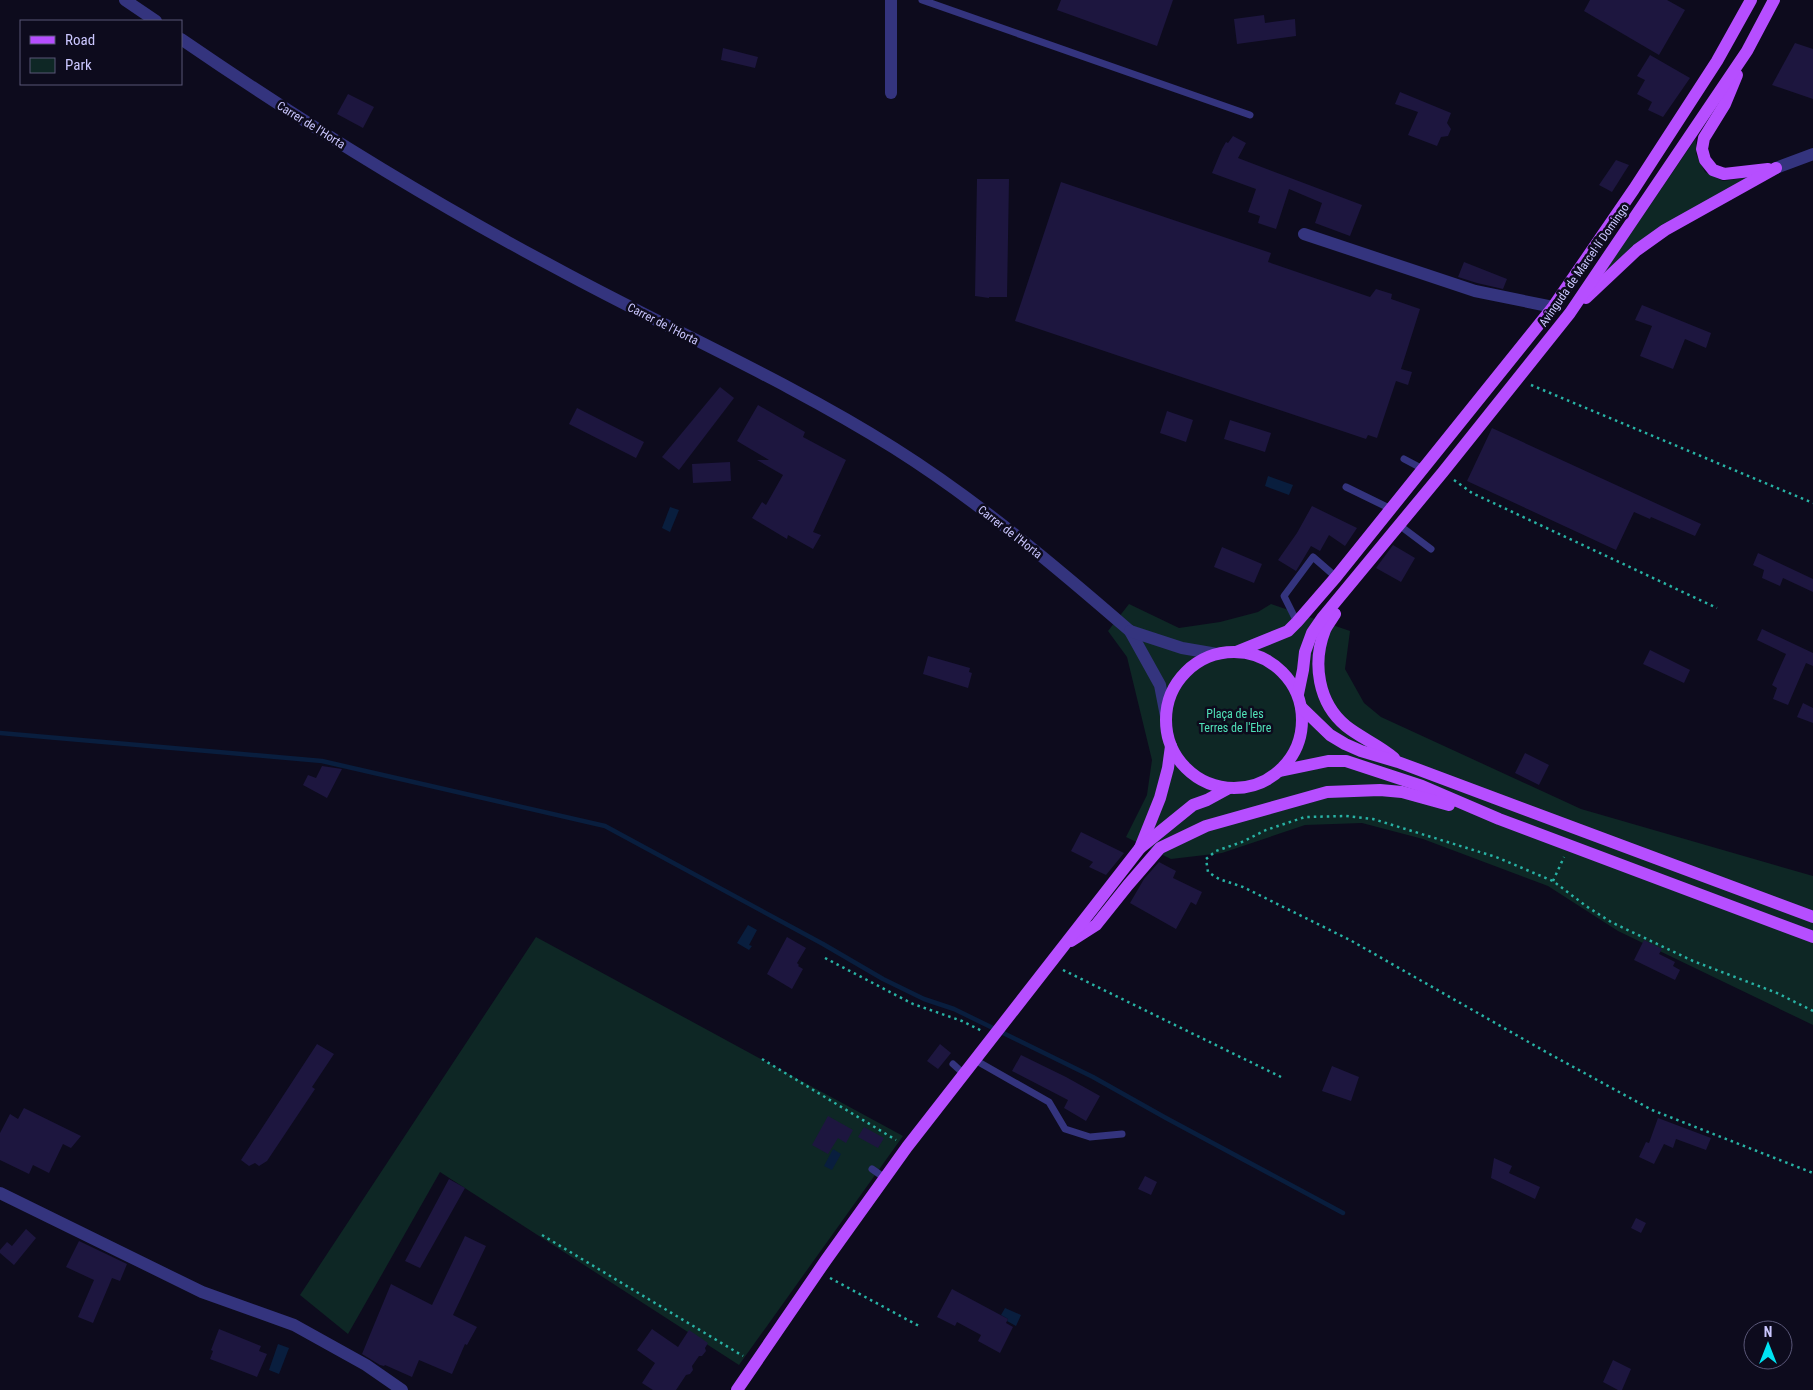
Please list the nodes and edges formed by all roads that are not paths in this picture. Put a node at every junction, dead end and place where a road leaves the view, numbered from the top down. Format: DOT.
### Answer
graph roads {
  1 [pos="125,0"];
  2 [pos="891,0"];
  3 [pos="922,0"];
  4 [pos="1751,0"];
  5 [pos="1774,0"];
  6 [pos="155,20"];
  7 [pos="182,40"];
  8 [pos="1747,51"];
  9 [pos="891,93"];
  10 [pos="1250,115"];
  11 [pos="1813,154"];
  12 [pos="1776,168"];
  13 [pos="1304,234"];
  14 [pos="1553,307"];
  15 [pos="1570,313"];
  16 [pos="1404,460"];
  17 [pos="1423,469"];
  18 [pos="1346,487"];
  19 [pos="1391,509"];
  20 [pos="1399,525"];
  21 [pos="1431,549"];
  22 [pos="1336,577"];
  23 [pos="1356,578"];
  24 [pos="1298,622"];
  25 [pos="1130,631"];
  26 [pos="1236,652"];
  27 [pos="1217,654"];
  28 [pos="1298,694"];
  29 [pos="1301,707"];
  30 [pos="1166,716"];
  31 [pos="1171,746"];
  32 [pos="1398,762"];
  33 [pos="1280,771"];
  34 [pos="1229,788"];
  35 [pos="1499,819"];
  36 [pos="1140,848"];
  37 [pos="1813,917"];
  38 [pos="1813,937"];
  39 [pos="1062,947"];
  40 [pos="975,1060"];
  41 [pos="953,1064"];
  42 [pos="964,1074"];
  43 [pos="1122,1134"];
  44 [pos="872,1168"];
  45 [pos="885,1178"];
  46 [pos="0,1193"];
  47 [pos="402,1390"];
  48 [pos="737,1390"];
  1 -- 6 [label="street"];
  2 -- 9 [label="street"];
  3 -- 10 [label="lane"];
  4 -- 14 [label="main road"];
  5 -- 8 [label="main road, Avinguda de Marcel·lí Domingo"];
  7 -- 25 [label="street, Carrer de l'Horta"];
  8 -- 12 [label="main road"];
  8 -- 15 [label="main road, Avinguda de Marcel·lí Domingo"];
  11 -- 12 [label="street"];
  12 -- 15 [label="main road"];
  13 -- 14 [label="street"];
  14 -- 17 [label="main road"];
  15 -- 20 [label="main road, Avinguda de Marcel·lí Domingo"];
  16 -- 17 [label="lane"];
  17 -- 19 [label="main road"];
  18 -- 19 [label="lane"];
  19 -- 22 [label="main road"];
  20 -- 21 [label="lane"];
  20 -- 23 [label="main road, Avinguda de Marcel·lí Domingo"];
  22 -- 24 [label="main road"];
  22 -- 24 [label="lane"];
  23 -- 28 [label="main road"];
  23 -- 32 [label="main road"];
  24 -- 26 [label="main road"];
  25 -- 27 [label="street"];
  25 -- 30 [label="street"];
  26 -- 27 [label="main road"];
  26 -- 28 [label="main road"];
  27 -- 30 [label="main road"];
  28 -- 29 [label="main road"];
  29 -- 32 [label="main road"];
  29 -- 33 [label="main road"];
  30 -- 31 [label="main road"];
  31 -- 34 [label="main road"];
  31 -- 36 [label="main road"];
  32 -- 37 [label="main road"];
  33 -- 34 [label="main road"];
  33 -- 35 [label="main road"];
  34 -- 36 [label="main road"];
  35 -- 38 [label="main road"];
  35 -- 39 [label="main road"];
  36 -- 39 [label="main road"];
  39 -- 40 [label="main road"];
  40 -- 42 [label="main road"];
  40 -- 43 [label="lane"];
  41 -- 42 [label="lane"];
  42 -- 45 [label="main road"];
  44 -- 45 [label="lane"];
  45 -- 48 [label="main road"];
  46 -- 47 [label="street"];
}
